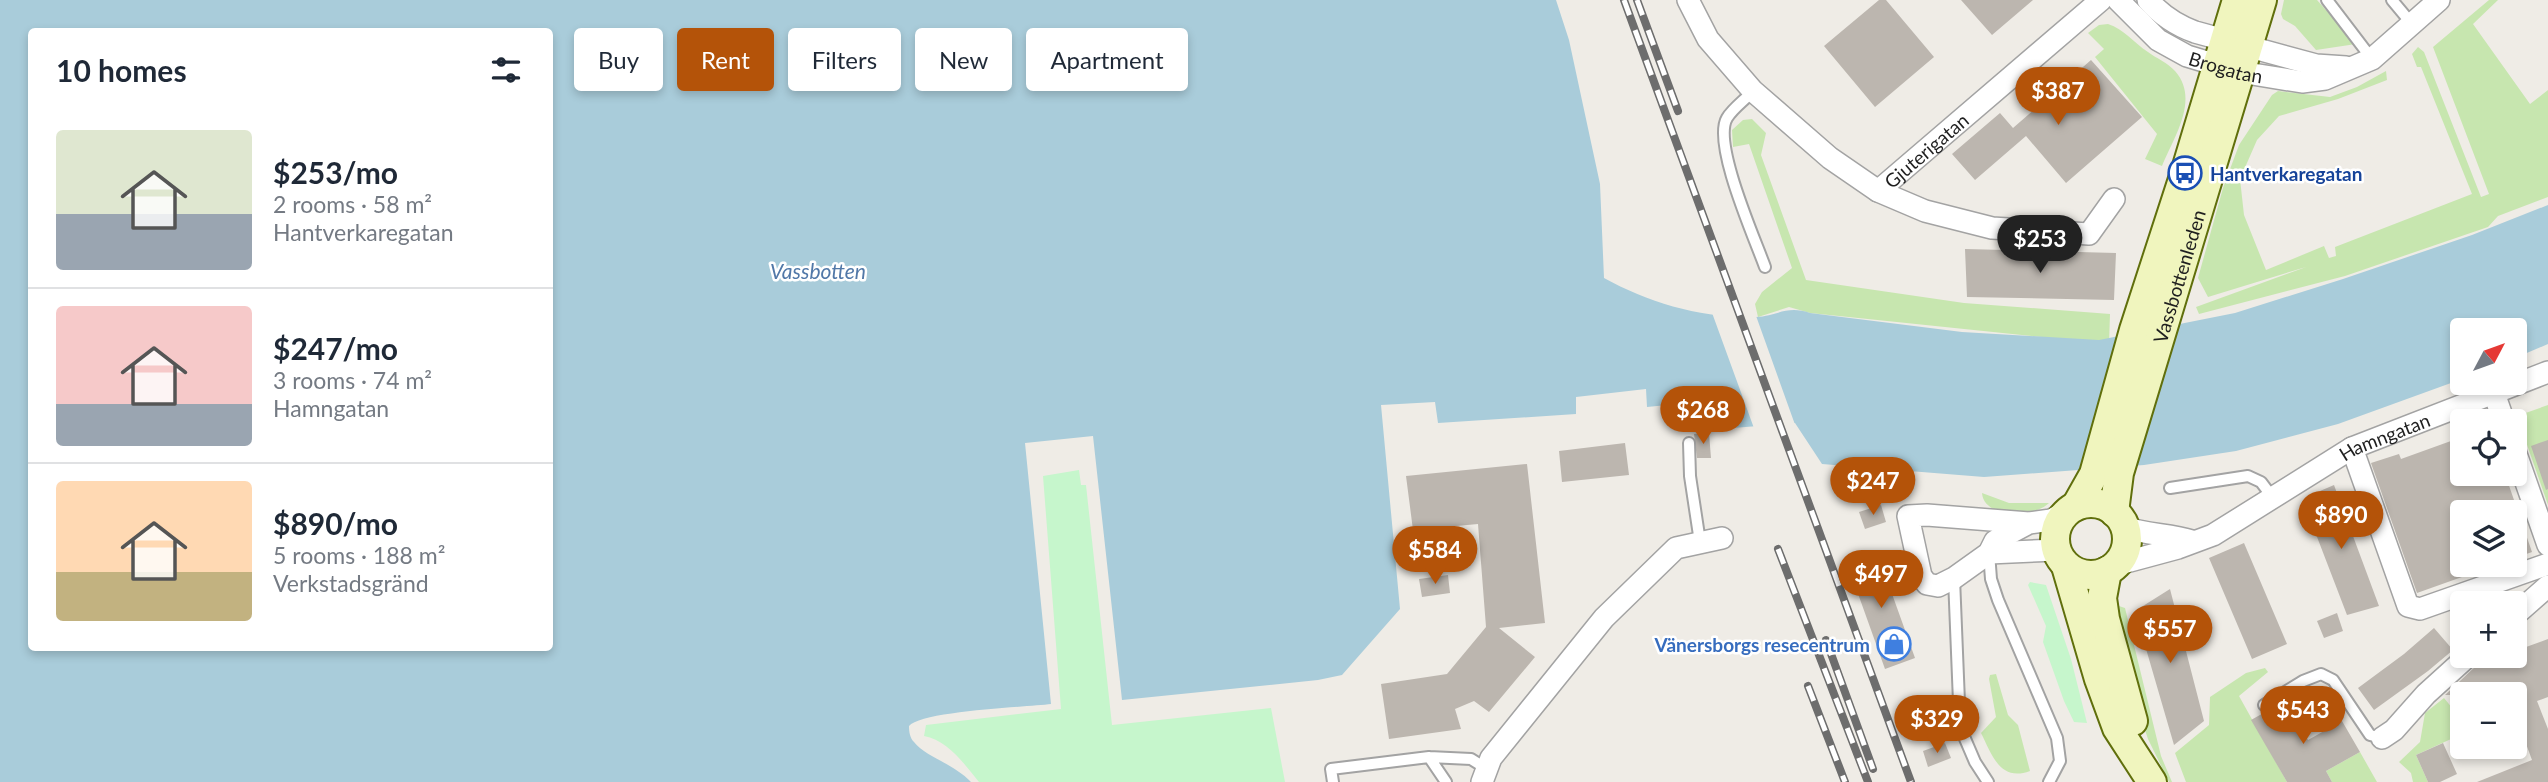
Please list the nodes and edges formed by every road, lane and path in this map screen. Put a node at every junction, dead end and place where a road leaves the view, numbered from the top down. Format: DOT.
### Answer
graph roads {
  1 [pos="1688,0"];
  2 [pos="2101,0"];
  3 [pos="2119,0"];
  4 [pos="2148,0"];
  5 [pos="2237,0"];
  6 [pos="2262,0"];
  7 [pos="2327,0"];
  8 [pos="2392,0"];
  9 [pos="2439,0"];
  10 [pos="2412,24"];
  11 [pos="2233,56"];
  12 [pos="2372,59"];
  13 [pos="1753,91"];
  14 [pos="1878,191"];
  15 [pos="2114,200"];
  16 [pos="1765,267"];
  17 [pos="2548,372"];
  18 [pos="2527,381"];
  19 [pos="2489,396"];
  20 [pos="1689,443"];
  21 [pos="2352,448"];
  22 [pos="2106,474"];
  23 [pos="2527,485"];
  24 [pos="2170,488"];
  25 [pos="2273,498"];
  26 [pos="2072,508"];
  27 [pos="2119,519"];
  28 [pos="2029,523"];
  29 [pos="1711,540"];
  30 [pos="2194,542"];
  31 [pos="2548,545"];
  32 [pos="1989,553"];
  33 [pos="2061,558"];
  34 [pos="2548,564"];
  35 [pos="2111,568"];
  36 [pos="1954,578"];
  37 [pos="2548,586"];
  38 [pos="2527,604"];
  39 [pos="2455,668"];
  40 [pos="2264,705"];
  41 [pos="2382,738"];
  42 [pos="1429,757"];
  43 [pos="1484,776"];
  44 [pos="1333,782"];
  45 [pos="1446,782"];
  46 [pos="1988,782"];
  47 [pos="2049,782"];
  48 [pos="2154,782"];
  1 -- 13 [label="street"];
  2 -- 14 [label="street, Gjuterigatan"];
  3 -- 11 [label="street, Brogatan"];
  4 -- 11 [label="street, Brogatan"];
  5 -- 11 [label="main road, Vassbottenleden"];
  6 -- 11 [label="main road, Vassbottenleden"];
  7 -- 12 [label="lane"];
  8 -- 10 [label="lane"];
  9 -- 10 [label="street, Brogatan"];
  10 -- 12 [label="street, Brogatan"];
  11 -- 12 [label="street, Brogatan"];
  11 -- 22 [label="main road, Vassbottenleden"];
  11 -- 22 [label="main road, Vassbottenleden"];
  13 -- 14 [label="street"];
  13 -- 16 [label="lane"];
  14 -- 15 [label="street"];
  17 -- 18 [label="street, Hamngatan"];
  19 -- 21 [label="street, Hamngatan"];
  20 -- 29 [label="lane"];
  21 -- 25 [label="street, Hamngatan"];
  21 -- 34 [label="street"];
  22 -- 26 [label="main road, Vassbottenleden"];
  22 -- 27 [label="main road, Vassbottenleden"];
  23 -- 31 [label="street"];
  24 -- 25 [label="lane"];
  25 -- 30 [label="street, Hamngatan"];
  26 -- 27 [label="main road"];
  26 -- 28 [label="street"];
  26 -- 33 [label="main road"];
  27 -- 30 [label="street"];
  27 -- 35 [label="main road"];
  28 -- 32 [label="street"];
  28 -- 36 [label="street"];
  29 -- 43 [label="street"];
  30 -- 35 [label="street, Hamngatan"];
  32 -- 33 [label="street"];
  32 -- 36 [label="street"];
  32 -- 47 [label="lane"];
  33 -- 35 [label="main road"];
  33 -- 48 [label="main road"];
  35 -- 48 [label="main road"];
  36 -- 46 [label="lane"];
  37 -- 38 [label="street"];
  39 -- 41 [label="street"];
  40 -- 41 [label="lane"];
  42 -- 43 [label="lane"];
  42 -- 44 [label="lane"];
  42 -- 45 [label="lane"];
}
